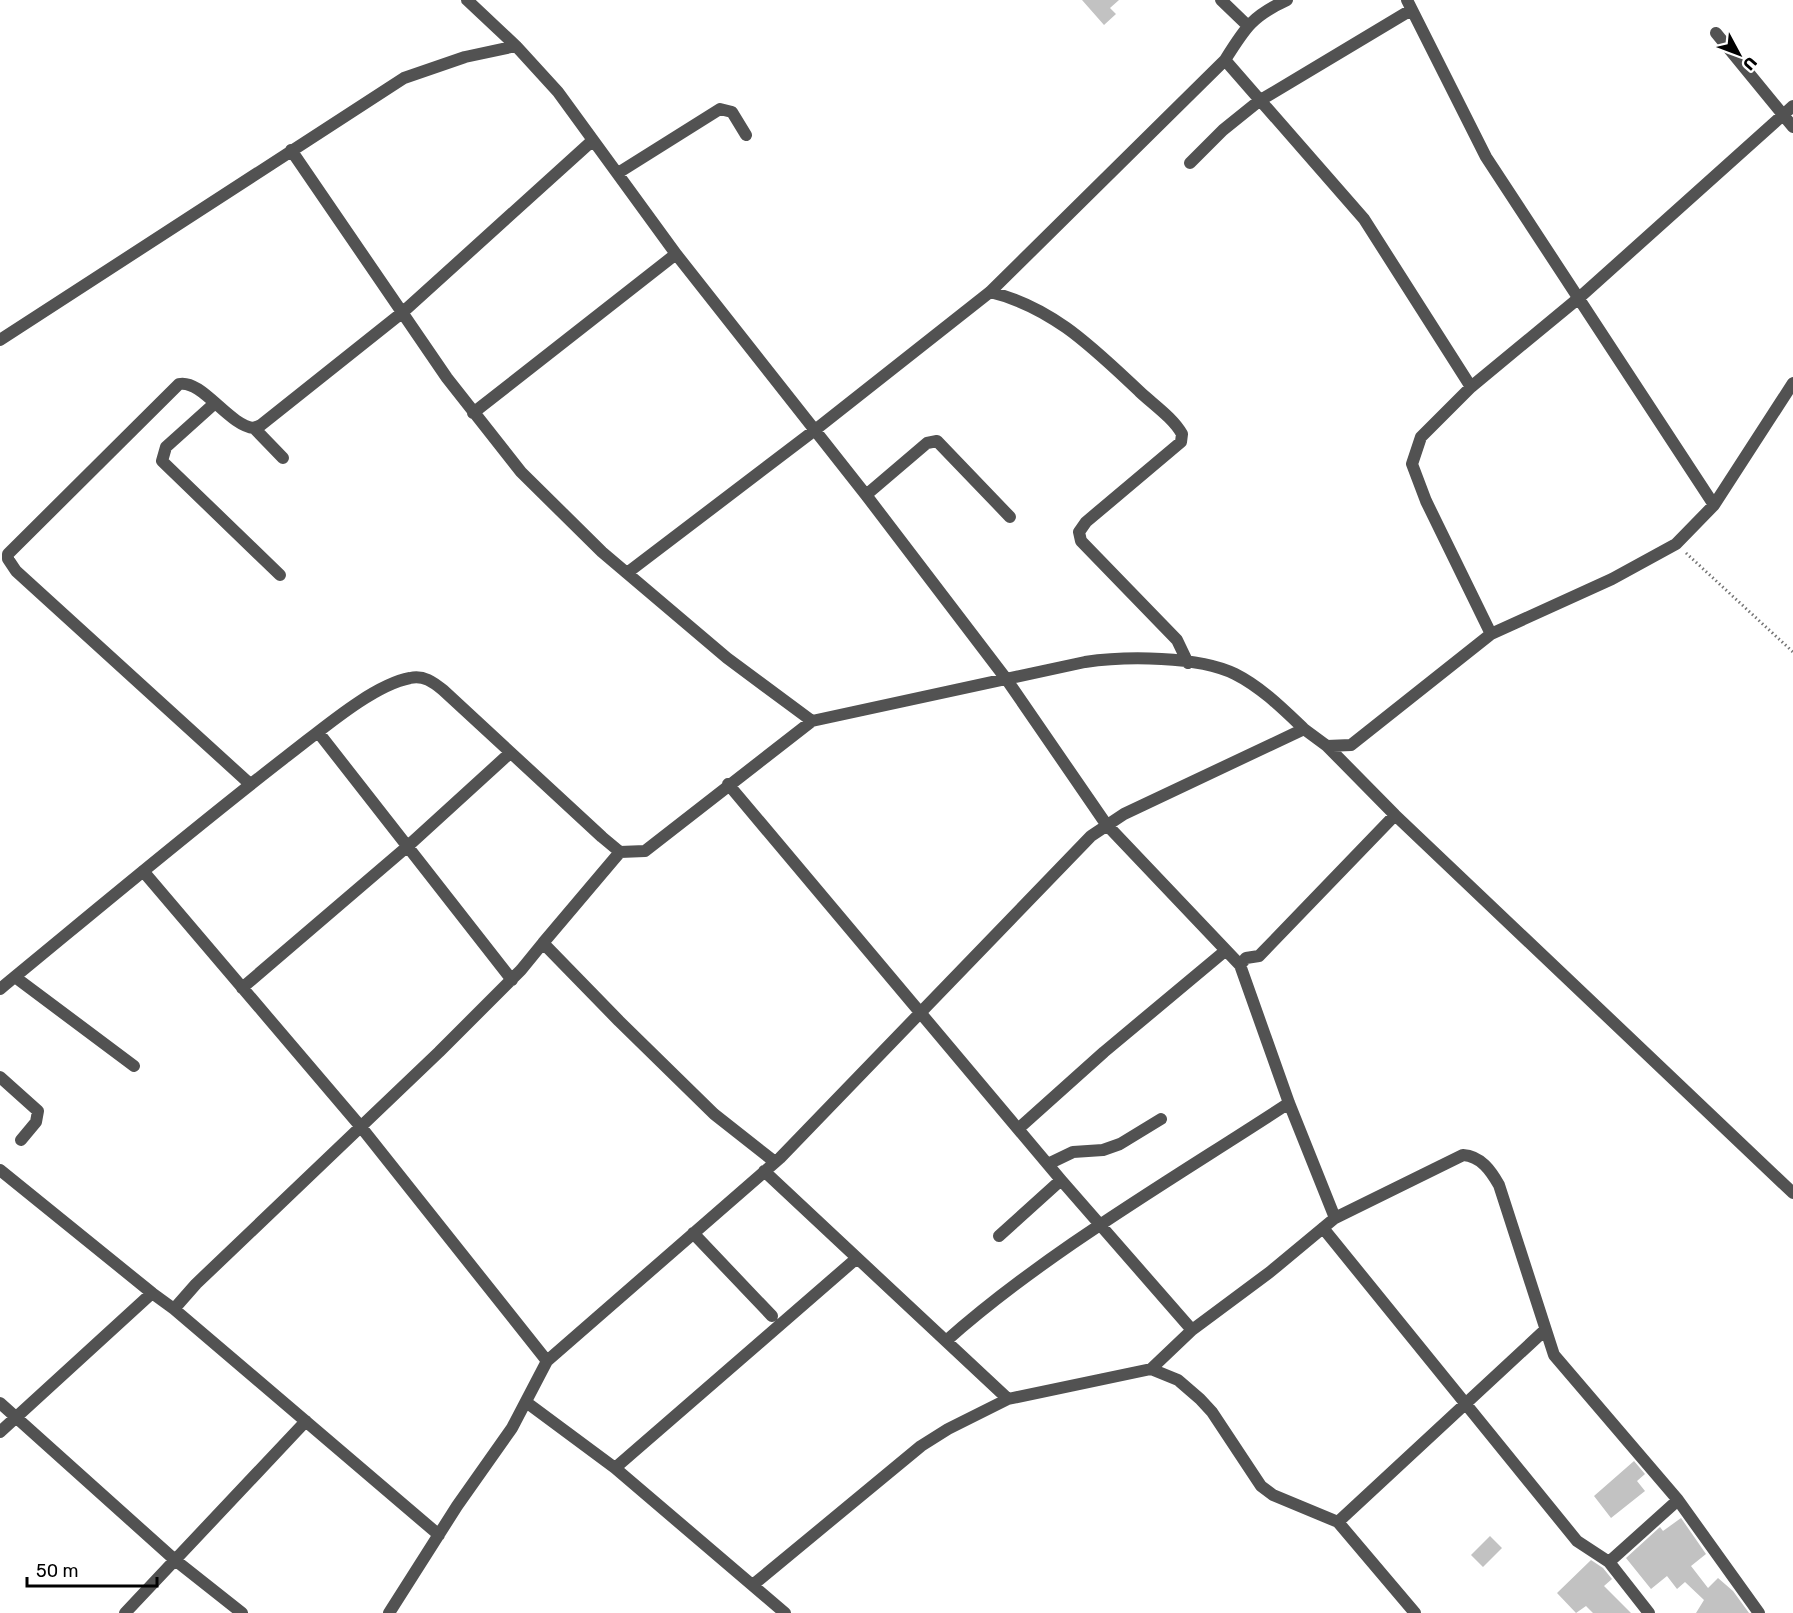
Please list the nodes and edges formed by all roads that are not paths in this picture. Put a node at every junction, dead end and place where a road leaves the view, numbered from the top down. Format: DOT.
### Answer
graph roads {
  1 [pos="467,0"];
  2 [pos="1221,0"];
  3 [pos="1287,0"];
  4 [pos="1409,5"];
  5 [pos="1247,26"];
  6 [pos="1716,33"];
  7 [pos="516,46"];
  8 [pos="1225,60"];
  9 [pos="1258,101"];
  10 [pos="1793,106"];
  11 [pos="1784,116"];
  12 [pos="1793,127"];
  13 [pos="746,135"];
  14 [pos="592,141"];
  15 [pos="291,150"];
  16 [pos="1190,163"];
  17 [pos="618,173"];
  18 [pos="676,254"];
  19 [pos="990,292"];
  20 [pos="1580,297"];
  21 [pos="403,312"];
  22 [pos="0,340"];
  23 [pos="1793,383"];
  24 [pos="1471,387"];
  25 [pos="216,403"];
  26 [pos="473,413"];
  27 [pos="254,428"];
  28 [pos="815,430"];
  29 [pos="283,458"];
  30 [pos="866,495"];
  31 [pos="1714,505"];
  32 [pos="1010,518"];
  33 [pos="627,573"];
  34 [pos="280,575"];
  35 [pos="1491,634"];
  36 [pos="1188,663"];
  37 [pos="1007,680"];
  38 [pos="812,721"];
  39 [pos="1304,729"];
  40 [pos="318,732"];
  41 [pos="1351,745"];
  42 [pos="1327,746"];
  43 [pos="510,753"];
  44 [pos="1348,768"];
  45 [pos="250,784"];
  46 [pos="728,784"];
  47 [pos="1395,815"];
  48 [pos="1106,824"];
  49 [pos="408,846"];
  50 [pos="620,852"];
  51 [pos="143,871"];
  52 [pos="543,942"];
  53 [pos="1226,951"];
  54 [pos="1240,965"];
  55 [pos="15,977"];
  56 [pos="512,980"];
  57 [pos="243,988"];
  58 [pos="0,989"];
  59 [pos="921,1014"];
  60 [pos="134,1066"];
  61 [pos="0,1077"];
  62 [pos="1289,1103"];
  63 [pos="1161,1119"];
  64 [pos="361,1127"];
  65 [pos="1018,1129"];
  66 [pos="21,1140"];
  67 [pos="775,1162"];
  68 [pos="1048,1164"];
  69 [pos="0,1170"];
  70 [pos="764,1171"];
  71 [pos="1061,1180"];
  72 [pos="1793,1193"];
  73 [pos="1335,1218"];
  74 [pos="1100,1227"];
  75 [pos="1323,1228"];
  76 [pos="693,1233"];
  77 [pos="999,1236"];
  78 [pos="857,1258"];
  79 [pos="152,1293"];
  80 [pos="174,1309"];
  81 [pos="772,1316"];
  82 [pos="1192,1330"];
  83 [pos="1545,1330"];
  84 [pos="946,1341"];
  85 [pos="547,1361"];
  86 [pos="1151,1369"];
  87 [pos="1008,1399"];
  88 [pos="526,1402"];
  89 [pos="0,1404"];
  90 [pos="1466,1405"];
  91 [pos="16,1417"];
  92 [pos="306,1421"];
  93 [pos="0,1432"];
  94 [pos="615,1468"];
  95 [pos="1678,1500"];
  96 [pos="1338,1522"];
  97 [pos="439,1535"];
  98 [pos="175,1560"];
  99 [pos="1609,1562"];
  100 [pos="754,1584"];
  101 [pos="125,1613"];
  102 [pos="242,1613"];
  103 [pos="389,1613"];
  104 [pos="785,1613"];
  105 [pos="1415,1613"];
  106 [pos="1649,1613"];
  107 [pos="1759,1613"];
  1 -- 7 [label="street"];
  2 -- 5 [label="street"];
  3 -- 5 [label="street"];
  4 -- 9 [label="street"];
  4 -- 20 [label="street"];
  5 -- 8 [label="street"];
  6 -- 11 [label="street"];
  7 -- 14 [label="street"];
  7 -- 15 [label="street"];
  8 -- 9 [label="street"];
  8 -- 19 [label="street"];
  9 -- 16 [label="street"];
  9 -- 24 [label="street"];
  10 -- 11 [label="street"];
  11 -- 12 [label="street"];
  11 -- 20 [label="street"];
  13 -- 17 [label="street"];
  14 -- 17 [label="street"];
  14 -- 21 [label="street"];
  15 -- 21 [label="street"];
  15 -- 22 [label="street"];
  17 -- 18 [label="street"];
  18 -- 26 [label="street"];
  18 -- 28 [label="street"];
  19 -- 28 [label="street"];
  19 -- 36 [label="street"];
  20 -- 24 [label="street"];
  20 -- 31 [label="street"];
  21 -- 26 [label="street"];
  21 -- 27 [label="street"];
  23 -- 31 [label="street"];
  24 -- 35 [label="street"];
  25 -- 27 [label="street"];
  25 -- 34 [label="street"];
  25 -- 45 [label="street"];
  26 -- 33 [label="street"];
  27 -- 29 [label="street"];
  28 -- 30 [label="street"];
  28 -- 33 [label="street"];
  30 -- 32 [label="street"];
  30 -- 37 [label="street"];
  31 -- 35 [label="street"];
  33 -- 38 [label="street"];
  35 -- 41 [label="street"];
  36 -- 37 [label="street"];
  36 -- 39 [label="street"];
  37 -- 38 [label="street"];
  37 -- 48 [label="street"];
  38 -- 46 [label="street"];
  39 -- 42 [label="street"];
  39 -- 48 [label="street"];
  40 -- 43 [label="street"];
  40 -- 45 [label="street"];
  40 -- 49 [label="street"];
  41 -- 42 [label="street"];
  41 -- 44 [label="street"];
  42 -- 44 [label="street"];
  43 -- 49 [label="street"];
  43 -- 50 [label="street"];
  44 -- 47 [label="street"];
  45 -- 51 [label="street"];
  46 -- 50 [label="street"];
  46 -- 59 [label="street"];
  47 -- 54 [label="street"];
  47 -- 72 [label="street"];
  48 -- 53 [label="street"];
  48 -- 59 [label="street"];
  49 -- 56 [label="street"];
  49 -- 57 [label="street"];
  50 -- 52 [label="street"];
  51 -- 55 [label="street"];
  51 -- 57 [label="street"];
  52 -- 56 [label="street"];
  52 -- 67 [label="street"];
  53 -- 54 [label="street"];
  53 -- 65 [label="street"];
  54 -- 62 [label="street"];
  55 -- 58 [label="street"];
  55 -- 60 [label="street"];
  56 -- 64 [label="street"];
  57 -- 64 [label="street"];
  59 -- 65 [label="street"];
  59 -- 67 [label="street"];
  61 -- 66 [label="street"];
  62 -- 73 [label="street"];
  62 -- 74 [label="street"];
  63 -- 68 [label="street"];
  64 -- 80 [label="street"];
  64 -- 85 [label="street"];
  65 -- 68 [label="street"];
  67 -- 70 [label="street"];
  68 -- 71 [label="street"];
  69 -- 79 [label="street"];
  70 -- 76 [label="street"];
  70 -- 78 [label="street"];
  71 -- 74 [label="street"];
  71 -- 77 [label="street"];
  73 -- 75 [label="street"];
  73 -- 83 [label="street"];
  74 -- 82 [label="street"];
  74 -- 84 [label="street"];
  75 -- 82 [label="street"];
  75 -- 90 [label="street"];
  76 -- 81 [label="street"];
  76 -- 85 [label="street"];
  78 -- 84 [label="street"];
  78 -- 94 [label="street"];
  79 -- 80 [label="street"];
  79 -- 91 [label="street"];
  80 -- 92 [label="street"];
  82 -- 86 [label="street"];
  83 -- 90 [label="street"];
  83 -- 95 [label="street"];
  84 -- 87 [label="street"];
  85 -- 88 [label="street"];
  86 -- 87 [label="street"];
  86 -- 96 [label="street"];
  87 -- 100 [label="street"];
  88 -- 94 [label="street"];
  88 -- 97 [label="street"];
  89 -- 91 [label="street"];
  90 -- 96 [label="street"];
  90 -- 99 [label="street"];
  91 -- 93 [label="street"];
  91 -- 98 [label="street"];
  92 -- 97 [label="street"];
  92 -- 98 [label="street"];
  94 -- 100 [label="street"];
  95 -- 99 [label="street"];
  95 -- 107 [label="street"];
  96 -- 105 [label="street"];
  97 -- 103 [label="street"];
  98 -- 101 [label="street"];
  98 -- 102 [label="street"];
  99 -- 106 [label="street"];
  100 -- 104 [label="street"];
}
